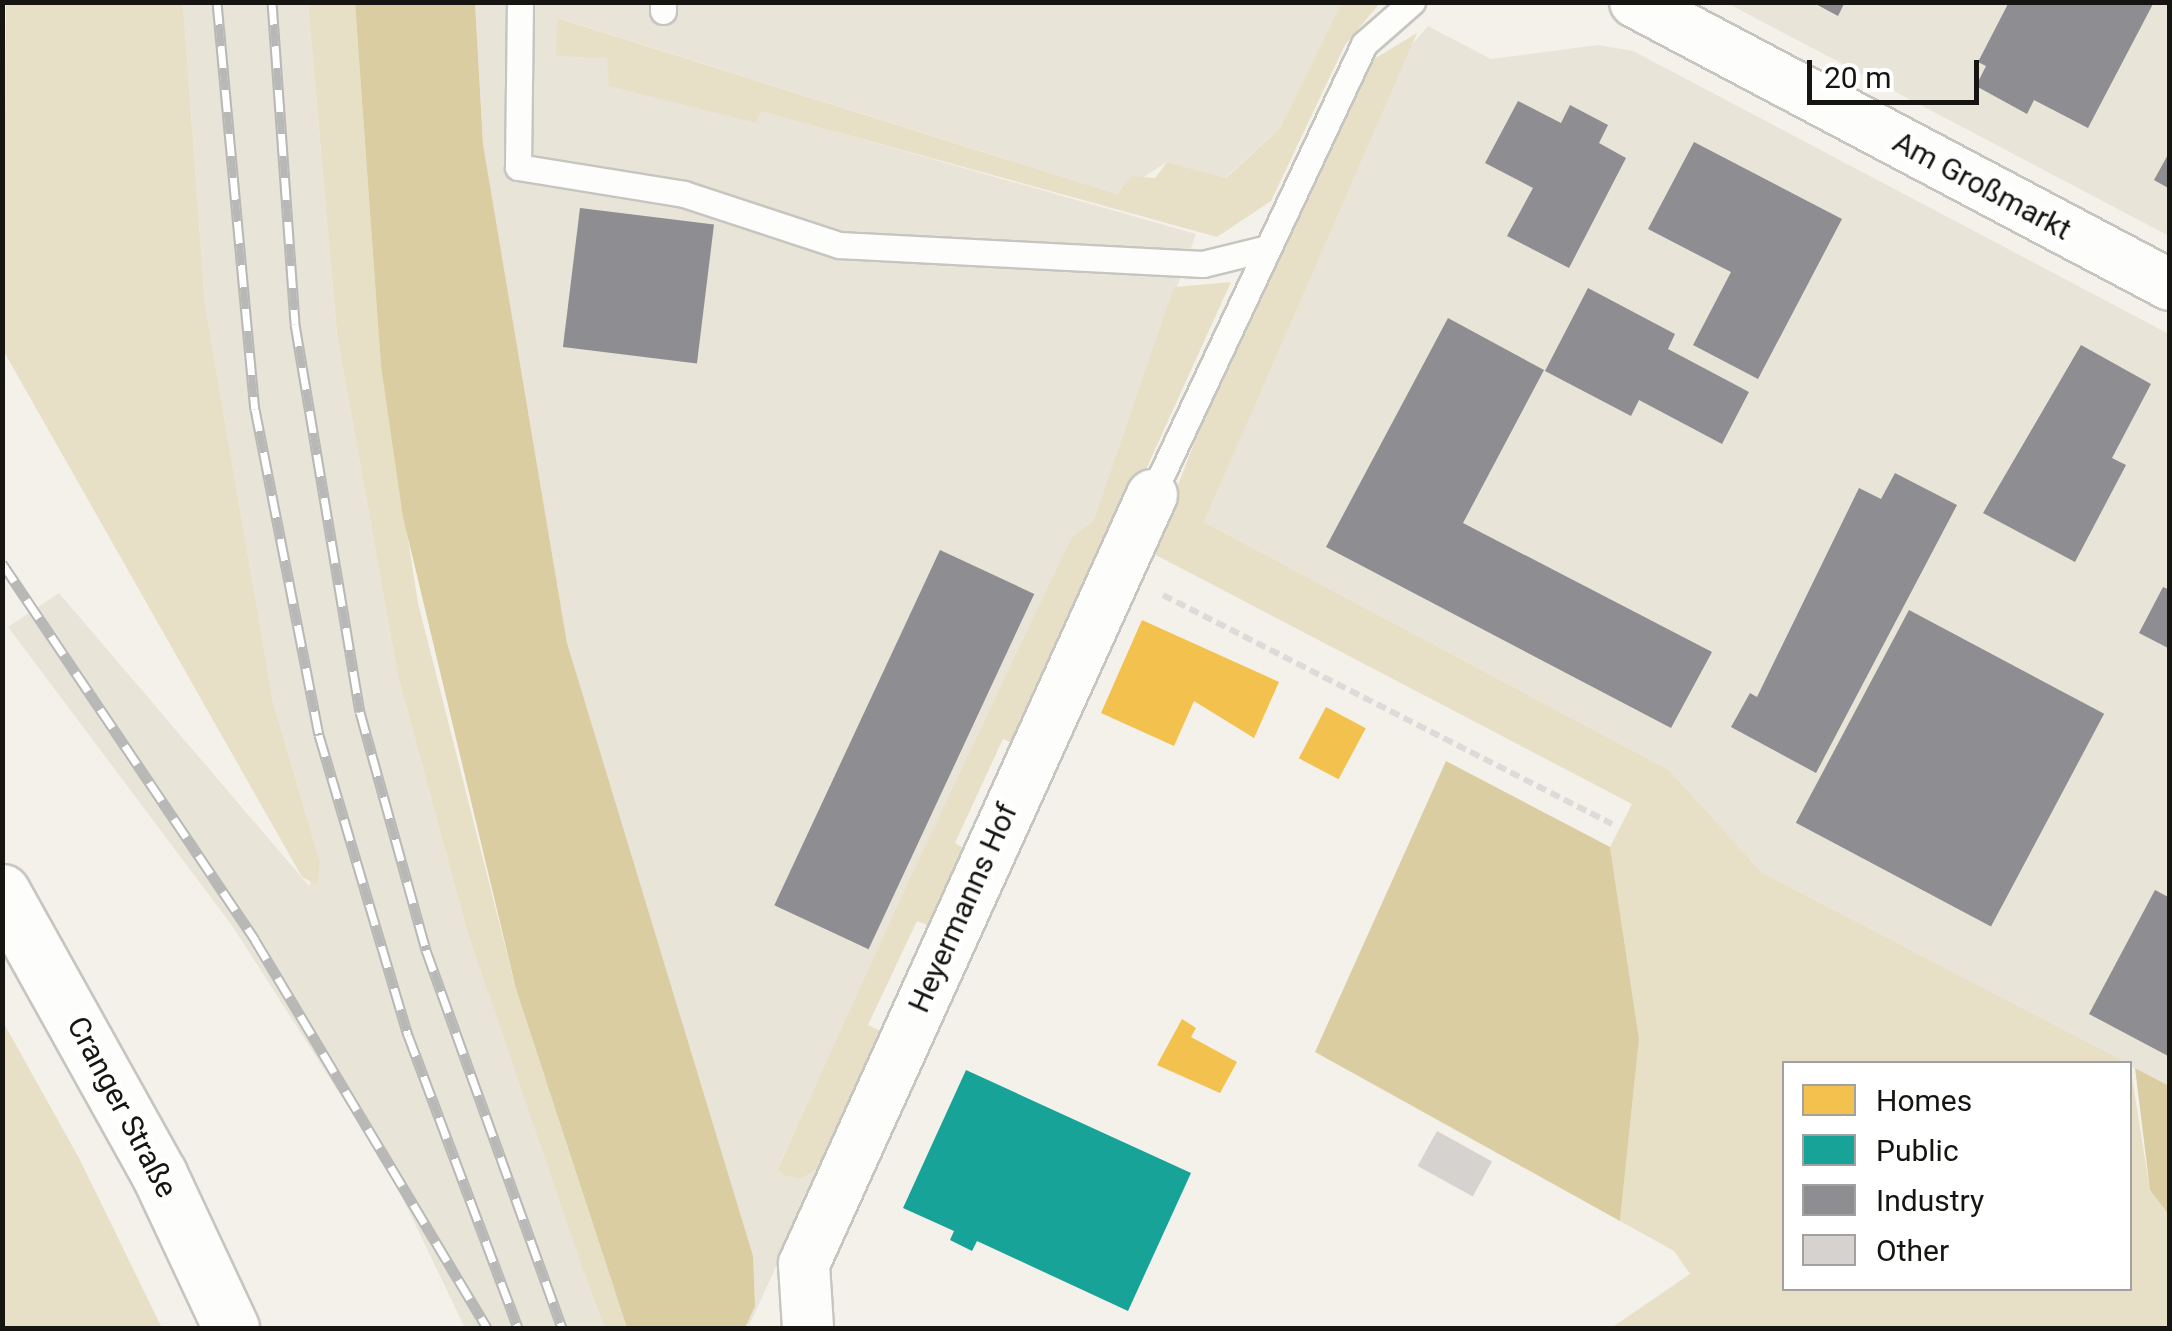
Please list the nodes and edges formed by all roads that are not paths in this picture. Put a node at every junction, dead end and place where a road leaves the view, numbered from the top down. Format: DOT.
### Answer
graph roads {
  1 [pos="520,2"];
  2 [pos="1412,2"];
  3 [pos="1634,2"];
  4 [pos="1264,249"];
  5 [pos="2170,284"];
  6 [pos="1152,495"];
  7 [pos="2,892"];
  8 [pos="231,1328"];
  9 [pos="808,1328"];
  1 -- 4 [label="lane"];
  2 -- 4 [label="lane"];
  3 -- 5 [label="street, Am Großmarkt"];
  4 -- 6 [label="lane"];
  6 -- 9 [label="street, Heyermanns Hof"];
  7 -- 8 [label="street, Cranger Straße"];
}
